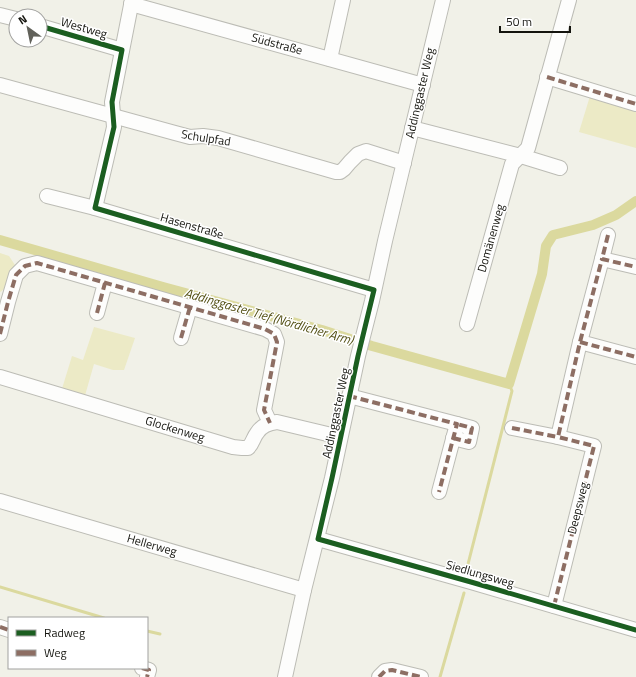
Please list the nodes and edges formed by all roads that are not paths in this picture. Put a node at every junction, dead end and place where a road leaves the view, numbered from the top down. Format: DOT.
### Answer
graph roads {
  1 [pos="342,0"];
  2 [pos="443,0"];
  3 [pos="569,0"];
  4 [pos="131,2"];
  5 [pos="48,28"];
  6 [pos="122,50"];
  7 [pos="330,59"];
  8 [pos="547,77"];
  9 [pos="0,85"];
  10 [pos="423,85"];
  11 [pos="636,104"];
  12 [pos="114,116"];
  13 [pos="412,128"];
  14 [pos="521,156"];
  15 [pos="404,163"];
  16 [pos="560,168"];
  17 [pos="47,196"];
  18 [pos="96,208"];
  19 [pos="608,235"];
  20 [pos="602,259"];
  21 [pos="636,267"];
  22 [pos="105,283"];
  23 [pos="374,290"];
  24 [pos="4,301"];
  25 [pos="190,307"];
  26 [pos="97,313"];
  27 [pos="467,324"];
  28 [pos="0,334"];
  29 [pos="181,338"];
  30 [pos="580,342"];
  31 [pos="636,357"];
  32 [pos="0,378"];
  33 [pos="349,396"];
  34 [pos="270,423"];
  35 [pos="512,428"];
  36 [pos="340,437"];
  37 [pos="558,437"];
  38 [pos="439,492"];
  39 [pos="0,501"];
  40 [pos="318,539"];
  41 [pos="304,590"];
  42 [pos="554,606"];
  43 [pos="636,630"];
  44 [pos="146,669"];
  45 [pos="148,677"];
  46 [pos="285,677"];
  47 [pos="379,677"];
  48 [pos="421,677"];
  1 -- 7 [label="street"];
  2 -- 10 [label="street, Addinggaster Weg"];
  3 -- 8 [label="street, Domänenweg"];
  4 -- 6 [label="street"];
  4 -- 7 [label="street, Südstraße"];
  5 -- 6 [label="street, Westweg"];
  6 -- 12 [label="street"];
  7 -- 10 [label="street, Südstraße"];
  8 -- 11 [label="street"];
  8 -- 14 [label="street, Domänenweg"];
  9 -- 12 [label="street, Schulpfad"];
  10 -- 13 [label="street, Addinggaster Weg"];
  12 -- 15 [label="street, Schulpfad"];
  12 -- 18 [label="street"];
  13 -- 14 [label="street"];
  13 -- 15 [label="street, Addinggaster Weg"];
  14 -- 16 [label="street"];
  14 -- 27 [label="street, Domänenweg"];
  15 -- 23 [label="street, Addinggaster Weg"];
  17 -- 18 [label="street, Hasenstraße"];
  18 -- 23 [label="street, Hasenstraße"];
  19 -- 20 [label="street"];
  20 -- 21 [label="street"];
  20 -- 30 [label="street"];
  22 -- 24 [label="street"];
  22 -- 25 [label="street"];
  22 -- 26 [label="street"];
  23 -- 33 [label="street, Addinggaster Weg"];
  24 -- 28 [label="street"];
  25 -- 29 [label="street"];
  25 -- 34 [label="street"];
  30 -- 31 [label="street"];
  30 -- 37 [label="street"];
  32 -- 34 [label="street, Glockenweg"];
  33 -- 36 [label="street, Addinggaster Weg"];
  33 -- 38 [label="street"];
  34 -- 36 [label="street"];
  35 -- 37 [label="street, Deepsweg"];
  36 -- 40 [label="street, Addinggaster Weg"];
  37 -- 42 [label="street, Deepsweg"];
  39 -- 41 [label="street, Hellerweg"];
  40 -- 41 [label="street, Addinggaster Weg"];
  40 -- 42 [label="street, Siedlungsweg"];
  41 -- 46 [label="street, Addinggaster Weg"];
  42 -- 43 [label="street, Siedlungsweg"];
  44 -- 45 [label="street"];
  47 -- 48 [label="street"];
}
